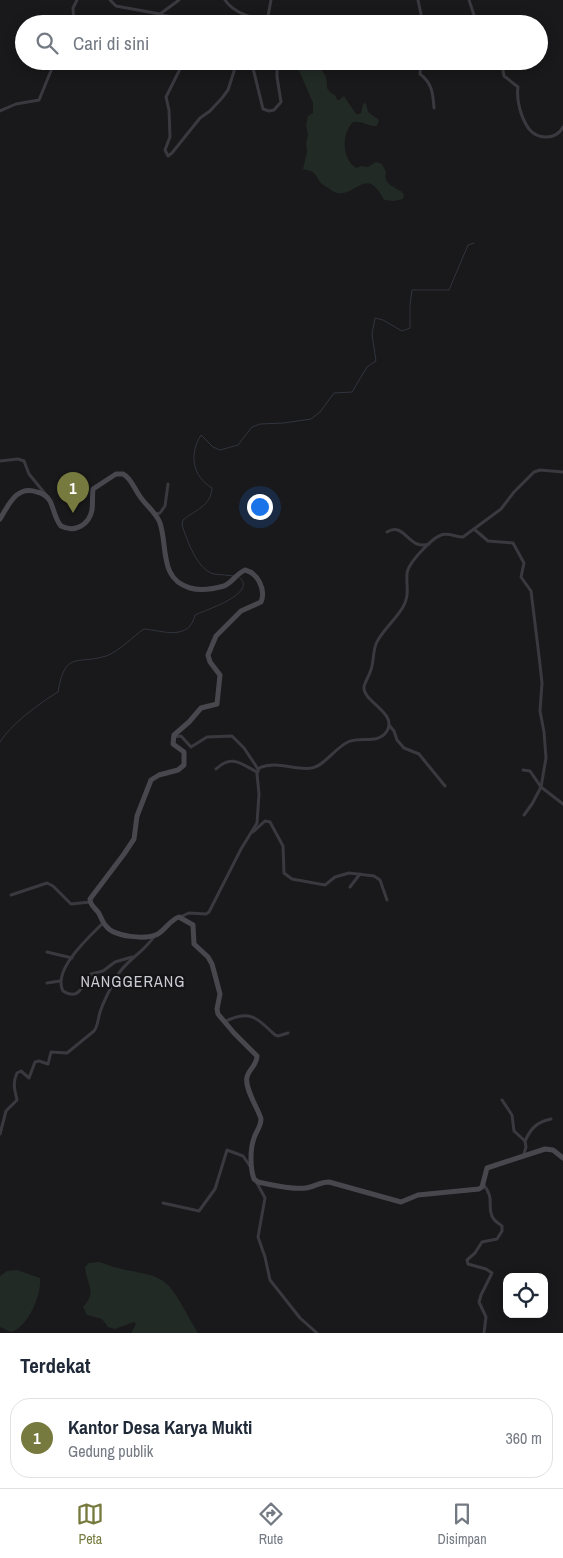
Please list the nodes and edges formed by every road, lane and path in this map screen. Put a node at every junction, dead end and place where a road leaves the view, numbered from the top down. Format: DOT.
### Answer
graph roads {
  1 [pos="77,0"];
  2 [pos="110,0"];
  3 [pos="179,0"];
  4 [pos="225,0"];
  5 [pos="271,0"];
  6 [pos="418,0"];
  7 [pos="469,0"];
  8 [pos="160,14"];
  9 [pos="73,15"];
  10 [pos="167,15"];
  11 [pos="246,15"];
  12 [pos="268,15"];
  13 [pos="421,15"];
  14 [pos="474,15"];
  15 [pos="52,70"];
  16 [pos="180,70"];
  17 [pos="234,70"];
  18 [pos="253,70"];
  19 [pos="277,70"];
  20 [pos="420,70"];
  21 [pos="503,70"];
  22 [pos="434,108"];
  23 [pos="0,111"];
  24 [pos="563,127"];
  25 [pos="0,461"];
  26 [pos="563,472"];
  27 [pos="168,484"];
  28 [pos="49,498"];
  29 [pos="155,514"];
  30 [pos="0,519"];
  31 [pos="474,529"];
  32 [pos="387,532"];
  33 [pos="430,544"];
  34 [pos="388,725"];
  35 [pos="173,737"];
  36 [pos="216,770"];
  37 [pos="258,770"];
  38 [pos="523,770"];
  39 [pos="445,786"];
  40 [pos="541,787"];
  41 [pos="563,804"];
  42 [pos="524,814"];
  43 [pos="250,834"];
  44 [pos="360,874"];
  45 [pos="350,887"];
  46 [pos="11,895"];
  47 [pos="387,900"];
  48 [pos="90,902"];
  49 [pos="179,917"];
  50 [pos="104,922"];
  51 [pos="155,935"];
  52 [pos="48,952"];
  53 [pos="135,956"];
  54 [pos="72,958"];
  55 [pos="60,981"];
  56 [pos="48,983"];
  57 [pos="223,1022"];
  58 [pos="288,1033"];
  59 [pos="502,1100"];
  60 [pos="551,1119"];
  61 [pos="0,1134"];
  62 [pos="525,1140"];
  63 [pos="522,1157"];
  64 [pos="563,1158"];
  65 [pos="252,1172"];
  66 [pos="255,1180"];
  67 [pos="483,1183"];
  68 [pos="163,1203"];
  69 [pos="318,1333"];
  70 [pos="484,1333"];
  1 -- 9 [label="street"];
  2 -- 8 [label="street"];
  3 -- 8 [label="street"];
  4 -- 11 [label="street"];
  5 -- 12 [label="street"];
  6 -- 13 [label="street"];
  7 -- 14 [label="street"];
  8 -- 10 [label="street"];
  15 -- 23 [label="street"];
  16 -- 17 [label="street"];
  18 -- 19 [label="street"];
  20 -- 22 [label="street"];
  21 -- 24 [label="street"];
  25 -- 28 [label="street"];
  26 -- 31 [label="street"];
  27 -- 29 [label="street"];
  28 -- 29 [label="street"];
  28 -- 30 [label="street"];
  29 -- 35 [label="street"];
  31 -- 33 [label="street"];
  31 -- 40 [label="street"];
  32 -- 33 [label="street"];
  33 -- 34 [label="street"];
  34 -- 37 [label="street"];
  34 -- 39 [label="street"];
  35 -- 37 [label="street"];
  35 -- 48 [label="street"];
  36 -- 37 [label="street"];
  37 -- 43 [label="street"];
  38 -- 40 [label="street"];
  40 -- 41 [label="street"];
  40 -- 42 [label="street"];
  43 -- 44 [label="street"];
  43 -- 49 [label="street"];
  44 -- 45 [label="street"];
  44 -- 47 [label="street"];
  46 -- 48 [label="street"];
  48 -- 50 [label="street"];
  49 -- 51 [label="street"];
  49 -- 57 [label="street"];
  50 -- 51 [label="street"];
  50 -- 54 [label="street"];
  51 -- 53 [label="street"];
  52 -- 54 [label="street"];
  53 -- 55 [label="street"];
  53 -- 61 [label="street"];
  54 -- 55 [label="street"];
  55 -- 56 [label="street"];
  57 -- 58 [label="street"];
  57 -- 65 [label="street"];
  59 -- 62 [label="street"];
  60 -- 62 [label="street"];
  62 -- 63 [label="street"];
  63 -- 64 [label="street"];
  63 -- 67 [label="street"];
  65 -- 66 [label="street"];
  65 -- 68 [label="street"];
  66 -- 67 [label="street"];
  66 -- 69 [label="street"];
  67 -- 70 [label="street"];
}
